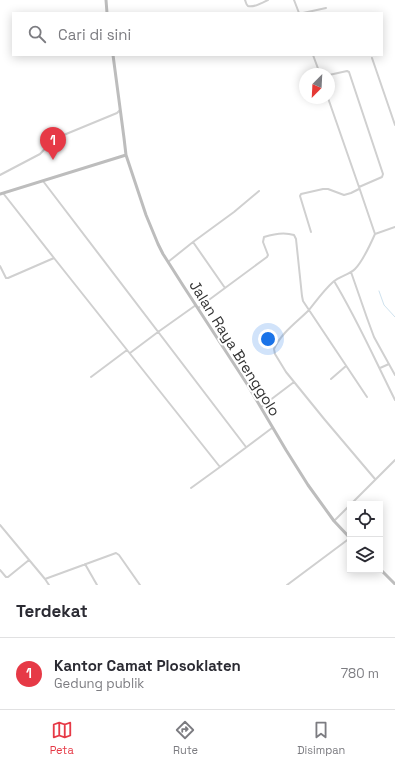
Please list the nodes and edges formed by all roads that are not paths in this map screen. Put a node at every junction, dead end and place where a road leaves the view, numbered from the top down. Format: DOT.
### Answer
graph roads {
  1 [pos="106,0"];
  2 [pos="245,0"];
  3 [pos="268,0"];
  4 [pos="294,0"];
  5 [pos="326,8"];
  6 [pos="107,12"];
  7 [pos="299,12"];
  8 [pos="308,12"];
  9 [pos="113,56"];
  10 [pos="313,56"];
  11 [pos="372,58"];
  12 [pos="318,68"];
  13 [pos="335,74"];
  14 [pos="330,104"];
  15 [pos="120,110"];
  16 [pos="395,124"];
  17 [pos="126,155"];
  18 [pos="0,175"];
  19 [pos="43,181"];
  20 [pos="359,188"];
  21 [pos="259,191"];
  22 [pos="2,193"];
  23 [pos="395,227"];
  24 [pos="311,232"];
  25 [pos="375,234"];
  26 [pos="193,242"];
  27 [pos="54,258"];
  28 [pos="168,262"];
  29 [pos="0,266"];
  30 [pos="351,272"];
  31 [pos="334,281"];
  32 [pos="225,288"];
  33 [pos="197,307"];
  34 [pos="309,309"];
  35 [pos="158,332"];
  36 [pos="128,350"];
  37 [pos="130,354"];
  38 [pos="389,364"];
  39 [pos="346,366"];
  40 [pos="380,368"];
  41 [pos="395,375"];
  42 [pos="91,377"];
  43 [pos="331,378"];
  44 [pos="294,382"];
  45 [pos="367,397"];
  46 [pos="395,400"];
  47 [pos="260,408"];
  48 [pos="272,428"];
  49 [pos="246,448"];
  50 [pos="395,460"];
  51 [pos="220,467"];
  52 [pos="375,479"];
  53 [pos="190,488"];
  54 [pos="355,501"];
  55 [pos="347,509"];
  56 [pos="334,521"];
  57 [pos="0,525"];
  58 [pos="349,537"];
  59 [pos="347,540"];
  60 [pos="30,560"];
  61 [pos="85,564"];
  62 [pos="0,570"];
  63 [pos="383,572"];
  64 [pos="45,579"];
  65 [pos="395,584"];
  66 [pos="50,585"];
  67 [pos="97,585"];
  68 [pos="140,585"];
  69 [pos="287,585"];
  1 -- 6 [label="main road"];
  2 -- 3 [label="street"];
  4 -- 7 [label="street"];
  5 -- 8 [label="street"];
  9 -- 15 [label="main road, Jalan Raya Brenggolo"];
  10 -- 12 [label="street"];
  11 -- 16 [label="street"];
  13 -- 20 [label="street"];
  14 -- 20 [label="street"];
  15 -- 17 [label="main road, Jalan Raya Brenggolo"];
  15 -- 18 [label="street"];
  17 -- 19 [label="main road"];
  17 -- 28 [label="main road, Jalan Raya Brenggolo"];
  19 -- 22 [label="main road"];
  19 -- 35 [label="street"];
  20 -- 24 [label="street"];
  20 -- 25 [label="street"];
  21 -- 26 [label="street"];
  22 -- 27 [label="street"];
  23 -- 25 [label="street"];
  25 -- 30 [label="street"];
  26 -- 28 [label="street"];
  26 -- 32 [label="street"];
  27 -- 29 [label="street"];
  27 -- 36 [label="street"];
  28 -- 33 [label="main road, Jalan Raya Brenggolo"];
  30 -- 31 [label="street"];
  30 -- 38 [label="street"];
  31 -- 34 [label="street"];
  31 -- 40 [label="street"];
  32 -- 33 [label="street"];
  32 -- 34 [label="street"];
  33 -- 35 [label="street"];
  33 -- 47 [label="main road, Jalan Raya Brenggolo"];
  34 -- 39 [label="street"];
  34 -- 44 [label="street"];
  35 -- 37 [label="street"];
  35 -- 49 [label="street"];
  36 -- 37 [label="street"];
  36 -- 42 [label="street"];
  37 -- 51 [label="street"];
  38 -- 40 [label="street"];
  38 -- 41 [label="street"];
  39 -- 43 [label="street"];
  39 -- 45 [label="street"];
  40 -- 46 [label="street"];
  44 -- 47 [label="street"];
  44 -- 52 [label="street"];
  47 -- 48 [label="main road, Jalan Raya Brenggolo"];
  48 -- 49 [label="street"];
  48 -- 56 [label="main road, Jalan Raya Brenggolo"];
  49 -- 51 [label="street"];
  50 -- 52 [label="street"];
  51 -- 53 [label="street"];
  52 -- 54 [label="street"];
  55 -- 56 [label="street"];
  56 -- 58 [label="main road, Jalan Raya Brenggolo"];
  57 -- 60 [label="street"];
  59 -- 69 [label="street"];
  60 -- 62 [label="street"];
  60 -- 64 [label="street"];
  61 -- 64 [label="street"];
  61 -- 67 [label="street"];
  61 -- 68 [label="street"];
  63 -- 65 [label="main road"];
  64 -- 66 [label="street"];
}
